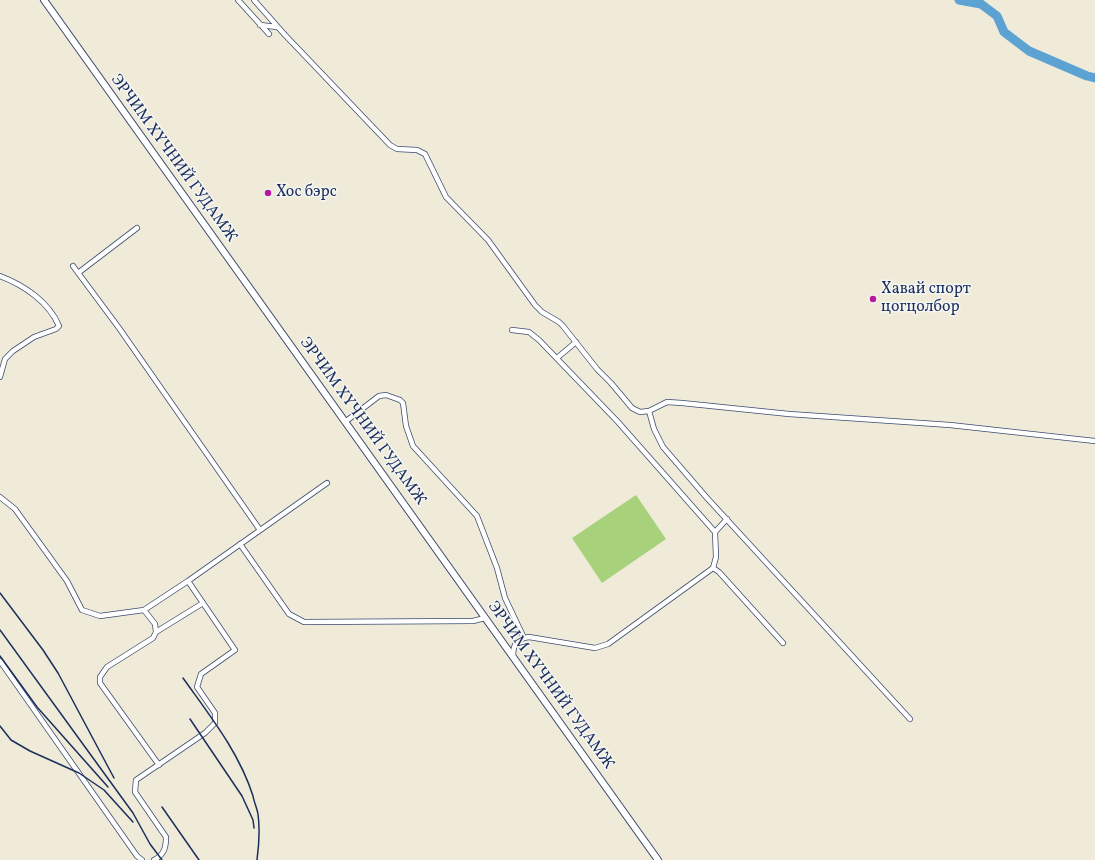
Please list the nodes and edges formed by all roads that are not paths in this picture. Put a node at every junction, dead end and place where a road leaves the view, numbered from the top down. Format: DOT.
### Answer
graph roads {
  1 [pos="44,0"];
  2 [pos="238,0"];
  3 [pos="254,0"];
  4 [pos="260,25"];
  5 [pos="277,27"];
  6 [pos="269,34"];
  7 [pos="137,228"];
  8 [pos="73,266"];
  9 [pos="78,273"];
  10 [pos="0,276"];
  11 [pos="512,330"];
  12 [pos="576,342"];
  13 [pos="557,358"];
  14 [pos="0,377"];
  15 [pos="649,411"];
  16 [pos="346,422"];
  17 [pos="1095,440"];
  18 [pos="326,483"];
  19 [pos="0,497"];
  20 [pos="726,519"];
  21 [pos="260,530"];
  22 [pos="715,532"];
  23 [pos="240,544"];
  24 [pos="713,568"];
  25 [pos="188,581"];
  26 [pos="203,603"];
  27 [pos="144,610"];
  28 [pos="486,618"];
  29 [pos="156,632"];
  30 [pos="524,638"];
  31 [pos="782,643"];
  32 [pos="513,657"];
  33 [pos="0,661"];
  34 [pos="910,719"];
  35 [pos="159,765"];
  36 [pos="142,860"];
  37 [pos="154,860"];
  38 [pos="658,860"];
  1 -- 16 [label="main road, ЭРЧИМ ХҮЧНИЙ ГУДАМЖ"];
  2 -- 4 [label="street"];
  3 -- 5 [label="street"];
  4 -- 5 [label="street"];
  4 -- 6 [label="street"];
  5 -- 12 [label="street"];
  7 -- 9 [label="street"];
  8 -- 9 [label="street"];
  9 -- 21 [label="street"];
  10 -- 14 [label="street"];
  11 -- 13 [label="street"];
  12 -- 13 [label="street"];
  12 -- 15 [label="street"];
  13 -- 22 [label="street"];
  15 -- 17 [label="street"];
  15 -- 20 [label="street"];
  16 -- 28 [label="main road, ЭРЧИМ ХҮЧНИЙ ГУДАМЖ"];
  16 -- 30 [label="street"];
  18 -- 21 [label="street"];
  19 -- 27 [label="street"];
  20 -- 22 [label="street"];
  20 -- 34 [label="street"];
  21 -- 23 [label="street"];
  22 -- 24 [label="street"];
  23 -- 25 [label="street"];
  23 -- 28 [label="street"];
  24 -- 30 [label="street"];
  24 -- 31 [label="street"];
  25 -- 26 [label="street"];
  25 -- 27 [label="street"];
  26 -- 29 [label="street"];
  26 -- 35 [label="street"];
  27 -- 29 [label="street"];
  28 -- 32 [label="main road, ЭРЧИМ ХҮЧНИЙ ГУДАМЖ"];
  29 -- 35 [label="street"];
  30 -- 32 [label="street"];
  32 -- 38 [label="main road, ЭРЧИМ ХҮЧНИЙ ГУДАМЖ"];
  33 -- 36 [label="street"];
  35 -- 37 [label="street"];
}
